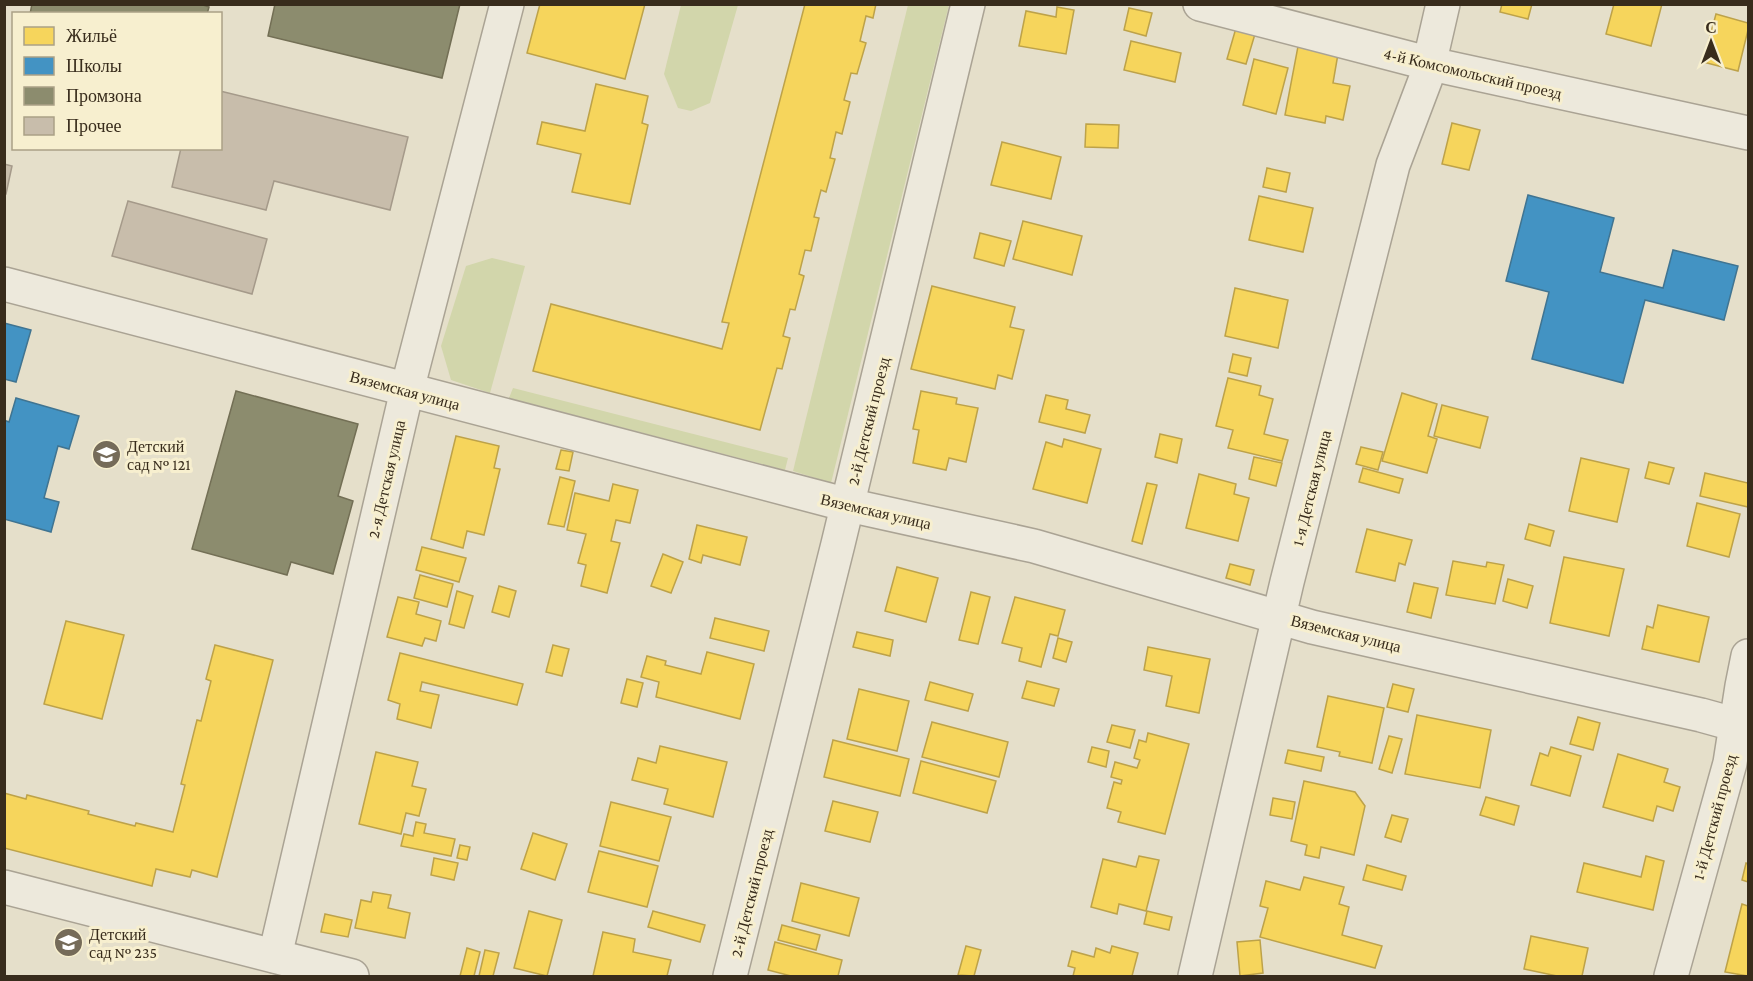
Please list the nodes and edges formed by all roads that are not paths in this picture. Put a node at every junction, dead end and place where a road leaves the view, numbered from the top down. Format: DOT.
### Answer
graph roads {
  1 [pos="507,4"];
  2 [pos="968,4"];
  3 [pos="1200,4"];
  4 [pos="1443,4"];
  5 [pos="1431,64"];
  6 [pos="1749,133"];
  7 [pos="4,284"];
  8 [pos="407,390"];
  9 [pos="848,505"];
  10 [pos="1280,616"];
  11 [pos="1749,656"];
  12 [pos="1742,726"];
  13 [pos="4,887"];
  14 [pos="275,956"];
  15 [pos="352,976"];
  16 [pos="730,976"];
  17 [pos="1195,976"];
  18 [pos="1671,976"];
  1 -- 8 [label="street, 2-я Детская улица"];
  2 -- 9 [label="street, 2-й Детский проезд"];
  3 -- 5 [label="street, 4-й Комсомольский проезд"];
  4 -- 5 [label="street, 1-я Детская улица"];
  5 -- 6 [label="street, 4-й Комсомольский проезд"];
  5 -- 10 [label="street, 1-я Детская улица"];
  7 -- 8 [label="street, Вяземская улица"];
  8 -- 9 [label="street, Вяземская улица"];
  8 -- 14 [label="street, 2-я Детская улица"];
  9 -- 10 [label="street, Вяземская улица"];
  9 -- 16 [label="street, 2-й Детский проезд"];
  10 -- 12 [label="street, Вяземская улица"];
  10 -- 17 [label="street, 1-я Детская улица"];
  11 -- 12 [label="street, 1-й Детский проезд"];
  12 -- 18 [label="street, 1-й Детский проезд"];
  13 -- 14 [label="street"];
  14 -- 15 [label="street"];
}
